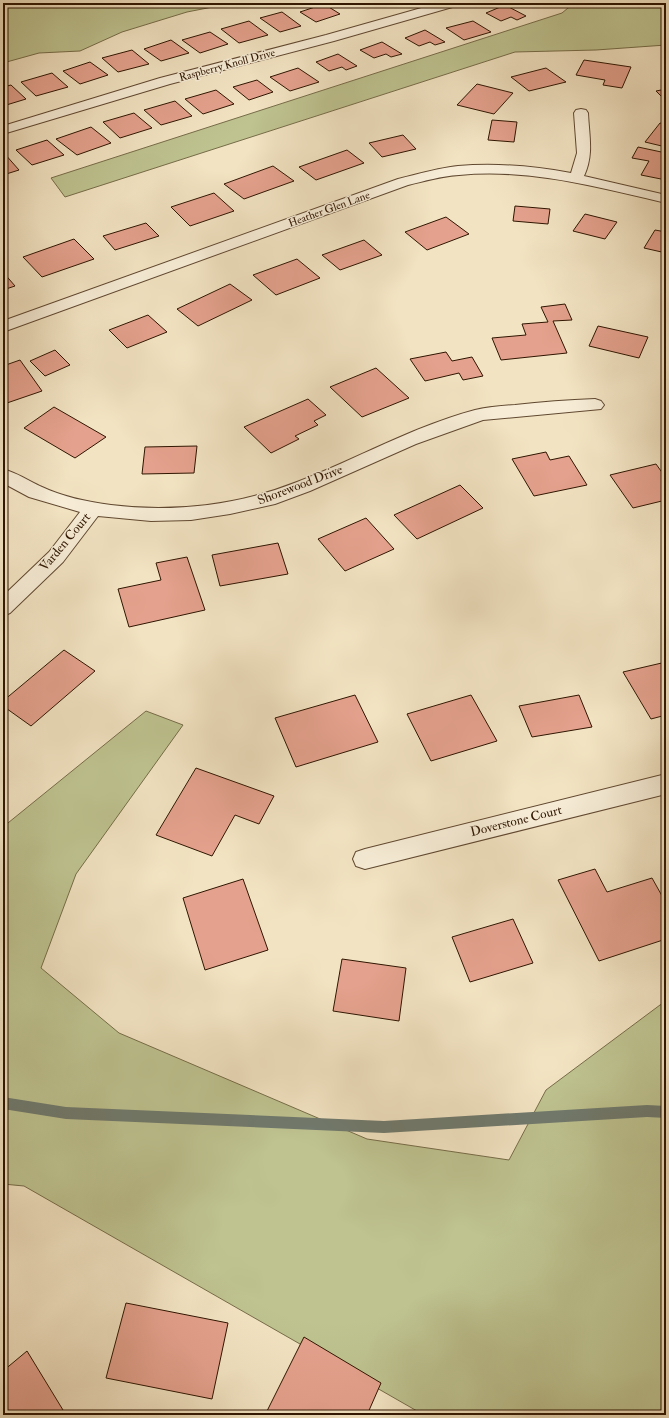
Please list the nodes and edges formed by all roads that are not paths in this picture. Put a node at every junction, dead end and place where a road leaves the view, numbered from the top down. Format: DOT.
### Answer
graph roads {
  1 [pos="452,3"];
  2 [pos="581,113"];
  3 [pos="3,130"];
  4 [pos="576,178"];
  5 [pos="666,199"];
  6 [pos="3,327"];
  7 [pos="595,405"];
  8 [pos="3,475"];
  9 [pos="93,509"];
  10 [pos="3,608"];
  11 [pos="666,784"];
  12 [pos="366,858"];
  1 -- 3 [label="street, Raspberry Knoll Drive"];
  2 -- 4 [label="street"];
  4 -- 5 [label="street, Heather Glen Lane"];
  4 -- 6 [label="street, Heather Glen Lane"];
  7 -- 9 [label="street, Shorewood Drive"];
  8 -- 9 [label="street, Shorewood Drive"];
  9 -- 10 [label="street, Varden Court"];
  11 -- 12 [label="street, Doverstone Court"];
}
